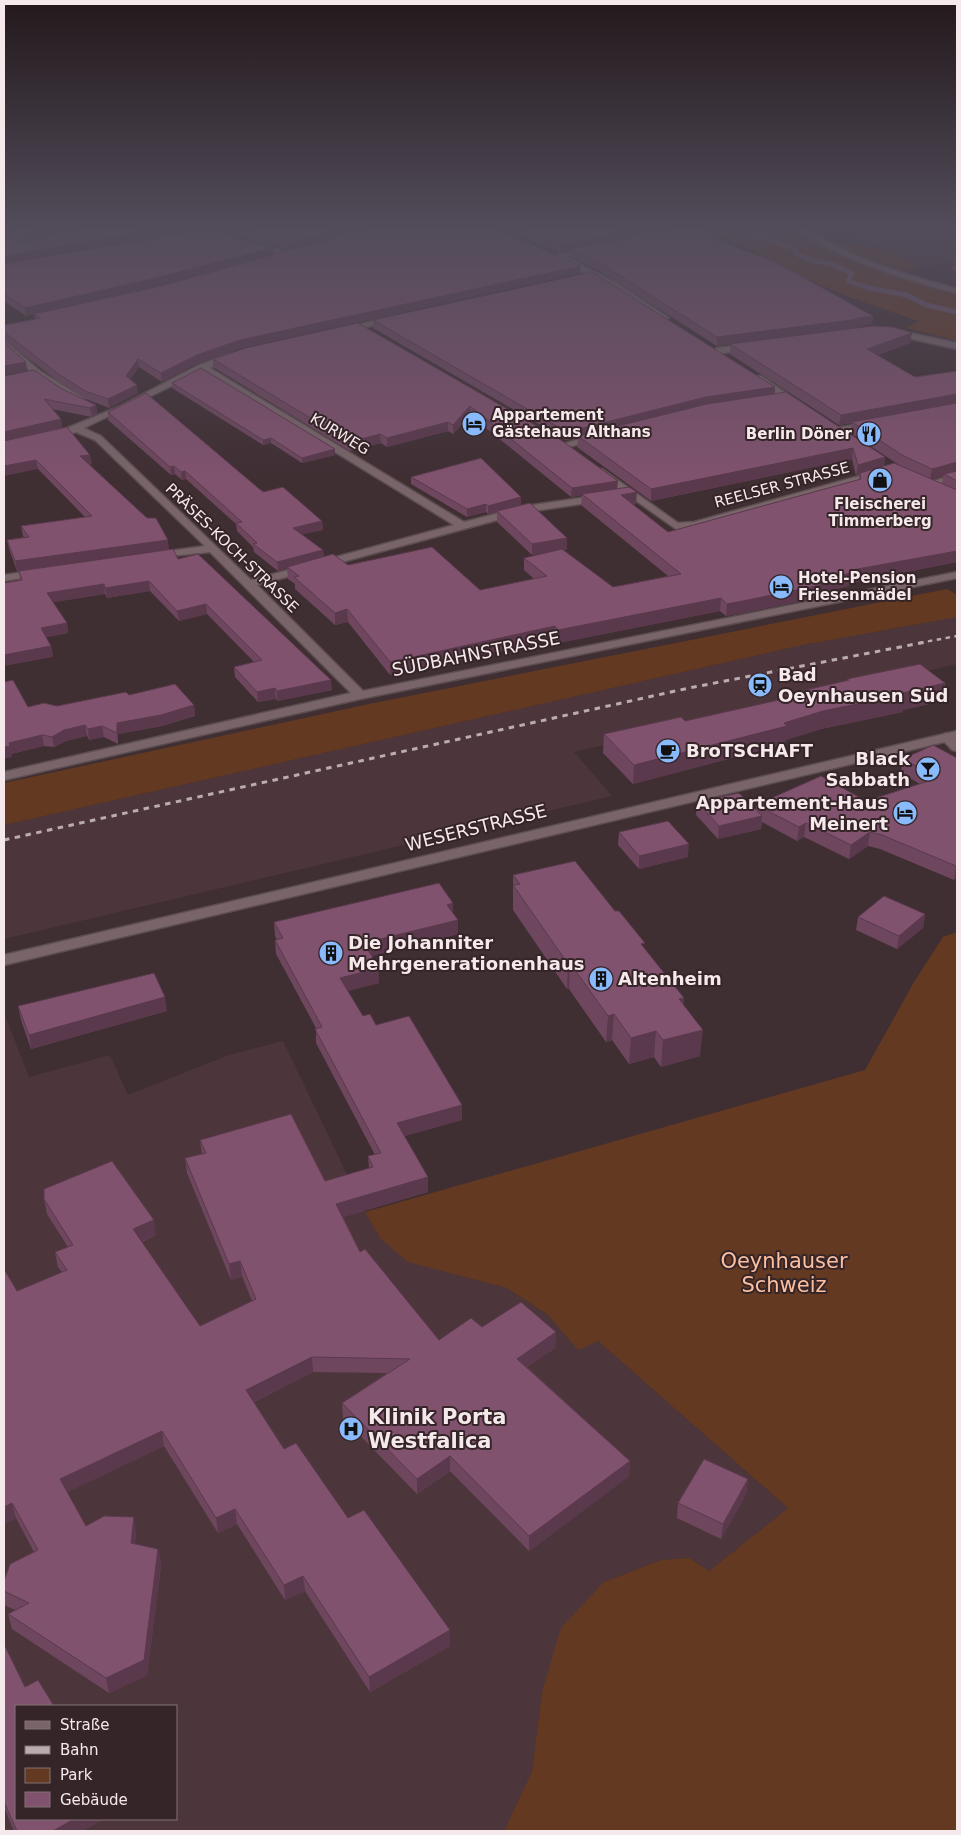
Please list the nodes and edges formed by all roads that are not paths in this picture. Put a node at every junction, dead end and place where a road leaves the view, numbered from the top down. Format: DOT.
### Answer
graph roads {
  1 [pos="651,310"];
  2 [pos="398,316"];
  3 [pos="674,324"];
  4 [pos="359,325"];
  5 [pos="335,331"];
  6 [pos="884,331"];
  7 [pos="376,335"];
  8 [pos="4,342"];
  9 [pos="758,346"];
  10 [pos="957,346"];
  11 [pos="244,352"];
  12 [pos="731,361"];
  13 [pos="202,367"];
  14 [pos="746,371"];
  15 [pos="787,397"];
  16 [pos="774,399"];
  17 [pos="807,411"];
  18 [pos="111,414"];
  19 [pos="884,423"];
  20 [pos="78,429"];
  21 [pos="604,436"];
  22 [pos="42,439"];
  23 [pos="850,441"];
  24 [pos="580,455"];
  25 [pos="594,466"];
  26 [pos="887,472"];
  27 [pos="957,478"];
  28 [pos="630,493"];
  29 [pos="943,493"];
  30 [pos="464,526"];
  31 [pos="213,548"];
  32 [pos="146,557"];
  33 [pos="51,571"];
  34 [pos="957,575"];
  35 [pos="4,578"];
  36 [pos="248,584"];
  37 [pos="360,695"];
  38 [pos="952,736"];
  39 [pos="957,747"];
  40 [pos="4,776"];
  41 [pos="4,960"];
  1 -- 3 [label="street"];
  2 -- 4 [label="street"];
  4 -- 5 [label="street"];
  4 -- 7 [label="street"];
  6 -- 10 [label="street"];
  8 -- 18 [label="street"];
  9 -- 12 [label="street"];
  11 -- 13 [label="street"];
  13 -- 18 [label="street"];
  13 -- 30 [label="street, KURWEG"];
  14 -- 15 [label="street"];
  15 -- 16 [label="street"];
  15 -- 17 [label="street"];
  18 -- 20 [label="street"];
  19 -- 23 [label="street"];
  20 -- 22 [label="street"];
  20 -- 31 [label="street, PRÄSES-KOCH-STRASSE"];
  21 -- 24 [label="street"];
  25 -- 28 [label="street"];
  26 -- 28 [label="street, REELSER STRASSE"];
  27 -- 29 [label="street"];
  28 -- 30 [label="street"];
  30 -- 36 [label="street"];
  31 -- 32 [label="street"];
  31 -- 36 [label="street, PRÄSES-KOCH-STRASSE"];
  33 -- 35 [label="street"];
  34 -- 37 [label="street, SÜDBAHNSTRASSE"];
  36 -- 37 [label="street, PRÄSES-KOCH-STRASSE"];
  37 -- 40 [label="street, SÜDBAHNSTRASSE"];
  38 -- 39 [label="street"];
  38 -- 41 [label="street, WESERSTRASSE"];
}
